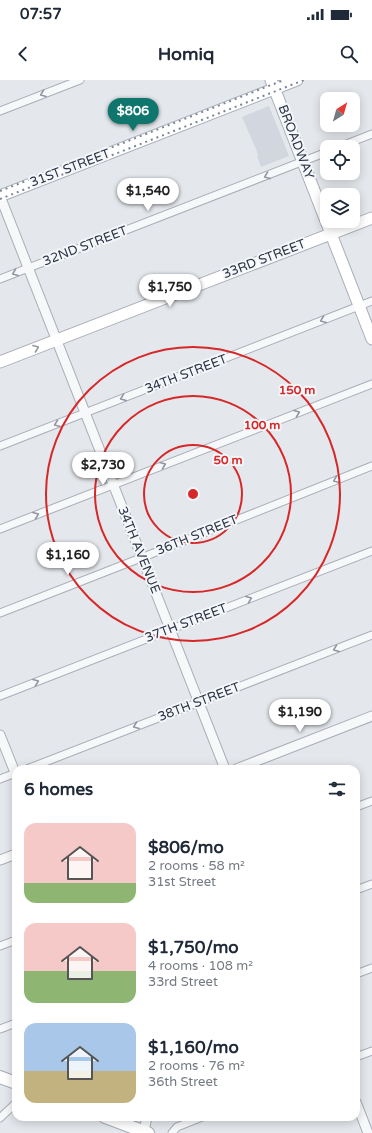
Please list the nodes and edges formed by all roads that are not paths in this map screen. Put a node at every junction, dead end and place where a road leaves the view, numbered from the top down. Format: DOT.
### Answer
graph roads {
  1 [pos="80,80"];
  2 [pos="298,80"];
  3 [pos="273,84"];
  4 [pos="0,111"];
  5 [pos="372,134"];
  6 [pos="357,140"];
  7 [pos="320,155"];
  8 [pos="303,161"];
  9 [pos="0,196"];
  10 [pos="372,218"];
  11 [pos="331,233"];
  12 [pos="28,268"];
  13 [pos="0,279"];
  14 [pos="372,301"];
  15 [pos="359,306"];
  16 [pos="372,339"];
  17 [pos="57,340"];
  18 [pos="0,362"];
  19 [pos="372,384"];
  20 [pos="85,413"];
  21 [pos="0,446"];
  22 [pos="372,466"];
  23 [pos="113,484"];
  24 [pos="0,529"];
  25 [pos="372,551"];
  26 [pos="142,557"];
  27 [pos="0,613"];
  28 [pos="170,630"];
  29 [pos="372,635"];
  30 [pos="0,696"];
  31 [pos="199,702"];
  32 [pos="372,716"];
  33 [pos="0,734"];
  34 [pos="12,765"];
  35 [pos="37,765"];
  36 [pos="223,765"];
  37 [pos="246,765"];
  38 [pos="12,775"];
  39 [pos="0,779"];
  40 [pos="372,801"];
  41 [pos="360,806"];
  42 [pos="12,856"];
  43 [pos="0,860"];
  44 [pos="372,884"];
  45 [pos="360,888"];
  46 [pos="12,942"];
  47 [pos="0,946"];
  48 [pos="372,968"];
  49 [pos="360,972"];
  50 [pos="12,1024"];
  51 [pos="0,1029"];
  52 [pos="372,1051"];
  53 [pos="360,1056"];
  54 [pos="0,1077"];
  55 [pos="12,1082"];
  56 [pos="12,1107"];
  57 [pos="360,1112"];
  58 [pos="0,1118"];
  59 [pos="116,1121"];
  60 [pos="147,1121"];
  61 [pos="192,1121"];
  62 [pos="146,1132"];
  63 [pos="172,1133"];
  64 [pos="368,1133"];
  1 -- 4 [label="street, one-way"];
  2 -- 3 [label="main road, 31ST STREET"];
  3 -- 8 [label="main road, BROADWAY"];
  3 -- 9 [label="main road, 31ST STREET"];
  5 -- 6 [label="street"];
  7 -- 8 [label="street, 32ND STREET"];
  8 -- 11 [label="main road, BROADWAY"];
  8 -- 12 [label="street, 32ND STREET, one-way"];
  9 -- 12 [label="street, 34TH AVENUE"];
  10 -- 11 [label="main road, 33RD STREET"];
  11 -- 15 [label="main road, BROADWAY"];
  11 -- 17 [label="main road, 33RD STREET"];
  12 -- 13 [label="street, 32ND STREET, one-way"];
  12 -- 17 [label="street, 34TH AVENUE"];
  14 -- 15 [label="street, 34TH STREET"];
  15 -- 16 [label="main road, BROADWAY"];
  15 -- 20 [label="street, 34TH STREET, one-way"];
  18 -- 17 [label="main road, 33RD STREET, one-way"];
  17 -- 20 [label="street, 34TH AVENUE"];
  23 -- 19 [label="street, one-way"];
  20 -- 21 [label="street, 34TH STREET, one-way"];
  20 -- 23 [label="street, 34TH AVENUE"];
  22 -- 26 [label="street, 36TH STREET, one-way"];
  24 -- 23 [label="street, one-way"];
  23 -- 26 [label="street, 34TH AVENUE"];
  28 -- 25 [label="street, 37TH STREET, one-way"];
  26 -- 27 [label="street, 36TH STREET"];
  26 -- 28 [label="street, 34TH AVENUE"];
  30 -- 28 [label="street, 37TH STREET, one-way"];
  28 -- 31 [label="street, 34TH AVENUE"];
  29 -- 31 [label="street, 38TH STREET, one-way"];
  31 -- 35 [label="street, 38TH STREET, one-way"];
  31 -- 36 [label="street, 34TH AVENUE"];
  32 -- 37 [label="street"];
  33 -- 34 [label="street"];
  38 -- 39 [label="street"];
  40 -- 41 [label="street"];
  42 -- 43 [label="street"];
  44 -- 45 [label="street"];
  46 -- 47 [label="street"];
  48 -- 49 [label="street"];
  50 -- 51 [label="street"];
  52 -- 53 [label="street"];
  54 -- 55 [label="main road"];
  56 -- 58 [label="street"];
  57 -- 64 [label="street"];
  59 -- 62 [label="main road"];
  60 -- 62 [label="street"];
  61 -- 63 [label="street"];
}
